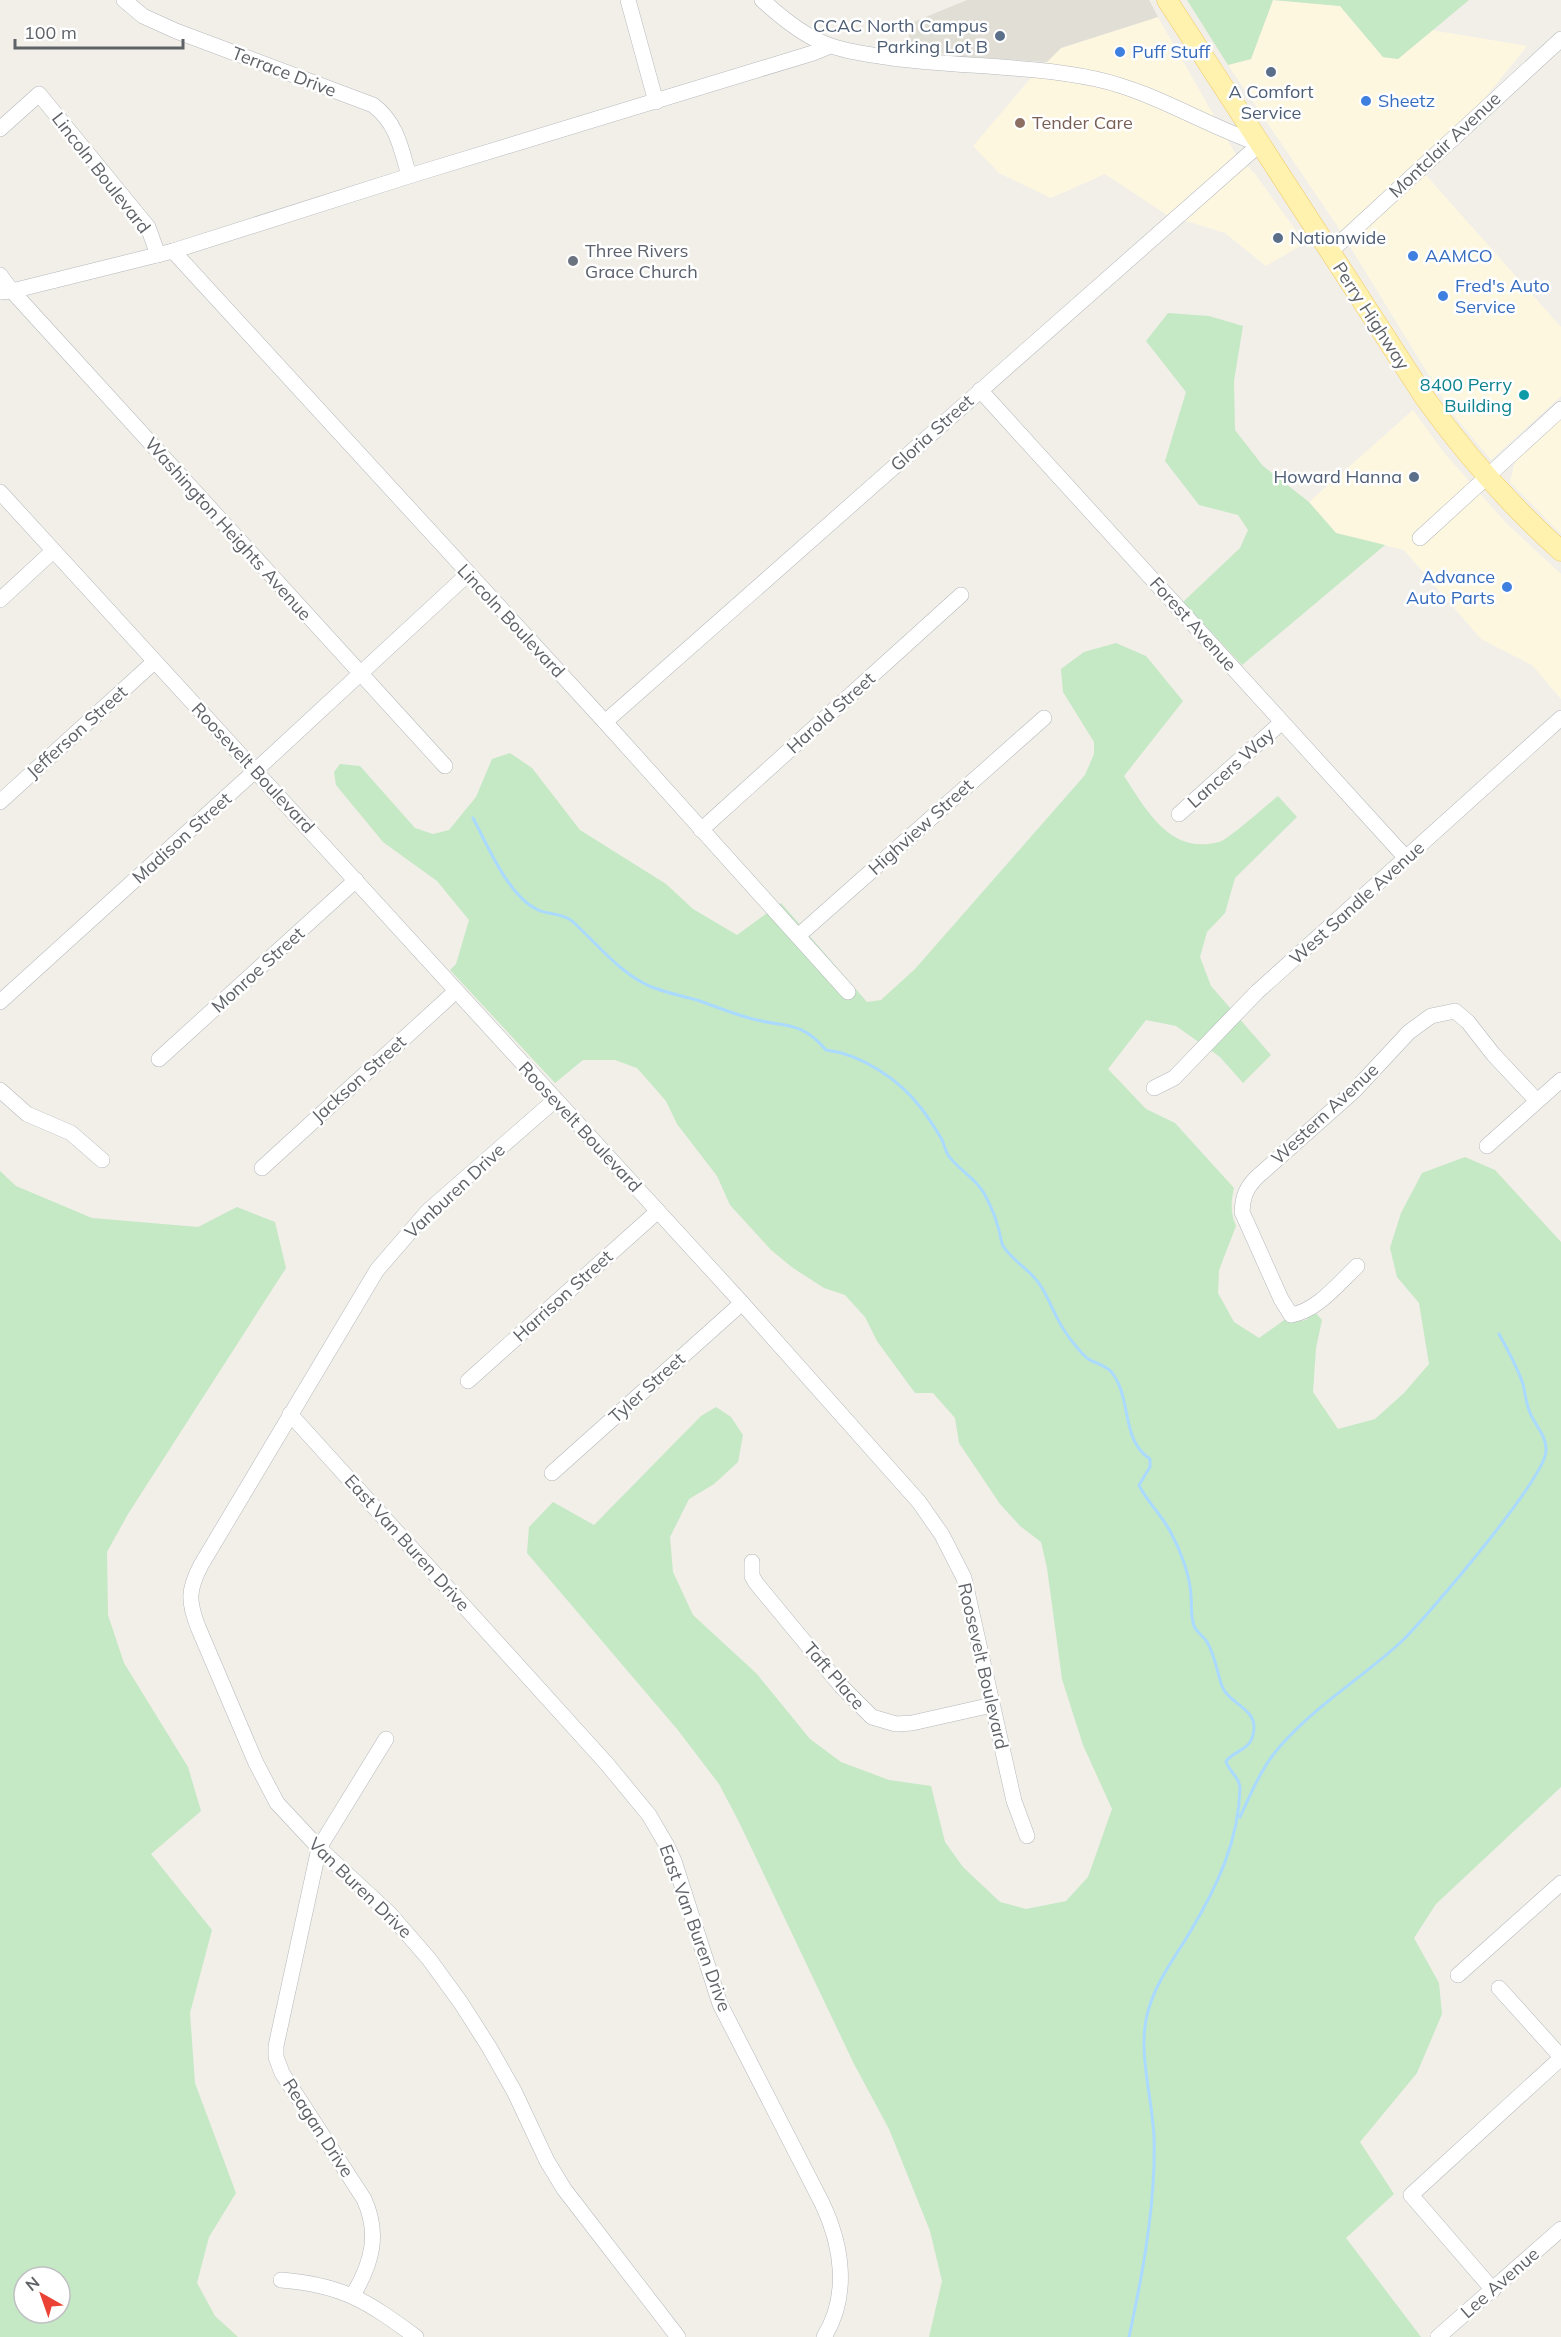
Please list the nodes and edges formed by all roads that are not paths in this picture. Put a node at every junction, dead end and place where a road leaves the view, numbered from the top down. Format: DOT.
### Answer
graph roads {
  1 [pos="124,0"];
  2 [pos="628,0"];
  3 [pos="762,0"];
  4 [pos="1167,0"];
  5 [pos="1561,39"];
  6 [pos="825,44"];
  7 [pos="656,102"];
  8 [pos="0,129"];
  9 [pos="1260,144"];
  10 [pos="409,176"];
  11 [pos="1330,252"];
  12 [pos="166,253"];
  13 [pos="0,275"];
  14 [pos="6,291"];
  15 [pos="980,390"];
  16 [pos="1561,409"];
  17 [pos="1487,476"];
  18 [pos="0,492"];
  19 [pos="1420,538"];
  20 [pos="53,551"];
  21 [pos="1561,551"];
  22 [pos="468,574"];
  23 [pos="961,595"];
  24 [pos="0,600"];
  25 [pos="154,662"];
  26 [pos="360,674"];
  27 [pos="1044,718"];
  28 [pos="1560,720"];
  29 [pos="605,722"];
  30 [pos="1282,722"];
  31 [pos="445,766"];
  32 [pos="256,770"];
  33 [pos="0,802"];
  34 [pos="1179,814"];
  35 [pos="701,830"];
  36 [pos="1406,858"];
  37 [pos="356,880"];
  38 [pos="798,936"];
  39 [pos="456,991"];
  40 [pos="848,992"];
  41 [pos="0,1002"];
  42 [pos="159,1059"];
  43 [pos="1561,1080"];
  44 [pos="1154,1088"];
  45 [pos="0,1090"];
  46 [pos="555,1100"];
  47 [pos="1537,1101"];
  48 [pos="1487,1146"];
  49 [pos="102,1160"];
  50 [pos="262,1168"];
  51 [pos="658,1211"];
  52 [pos="1357,1266"];
  53 [pos="742,1303"];
  54 [pos="468,1381"];
  55 [pos="290,1414"];
  56 [pos="552,1473"];
  57 [pos="752,1562"];
  58 [pos="992,1705"];
  59 [pos="386,1739"];
  60 [pos="1027,1836"];
  61 [pos="319,1848"];
  62 [pos="1561,1883"];
  63 [pos="1458,1976"];
  64 [pos="1498,1988"];
  65 [pos="1561,2058"];
  66 [pos="1561,2229"];
  67 [pos="281,2280"];
  68 [pos="1493,2290"];
  69 [pos="353,2295"];
  70 [pos="416,2337"];
  71 [pos="678,2337"];
  72 [pos="824,2337"];
  73 [pos="1438,2337"];
  1 -- 10 [label="street, Terrace Drive"];
  2 -- 7 [label="street"];
  3 -- 6 [label="street"];
  4 -- 9 [label="main road, Perry Highway"];
  5 -- 11 [label="street, Montclair Avenue"];
  6 -- 7 [label="street"];
  6 -- 9 [label="street"];
  7 -- 10 [label="street"];
  8 -- 12 [label="street, Lincoln Boulevard"];
  9 -- 11 [label="main road, Perry Highway"];
  9 -- 15 [label="street, Gloria Street"];
  10 -- 12 [label="street"];
  11 -- 17 [label="main road, Perry Highway"];
  12 -- 14 [label="street"];
  12 -- 22 [label="street, Lincoln Boulevard"];
  13 -- 14 [label="street, Washington Heights Avenue"];
  14 -- 26 [label="street, Washington Heights Avenue"];
  15 -- 29 [label="street, Gloria Street"];
  15 -- 30 [label="street, Forest Avenue"];
  16 -- 17 [label="street"];
  17 -- 19 [label="street"];
  17 -- 21 [label="main road, Perry Highway"];
  18 -- 20 [label="street, Roosevelt Boulevard"];
  20 -- 24 [label="street"];
  20 -- 25 [label="street, Roosevelt Boulevard"];
  22 -- 26 [label="street, Madison Street"];
  22 -- 29 [label="street, Lincoln Boulevard"];
  23 -- 35 [label="street, Harold Street"];
  25 -- 32 [label="street, Roosevelt Boulevard"];
  25 -- 33 [label="street, Jefferson Street"];
  26 -- 31 [label="street, Washington Heights Avenue"];
  26 -- 32 [label="street, Madison Street"];
  27 -- 38 [label="street, Highview Street"];
  28 -- 36 [label="street, West Sandle Avenue"];
  29 -- 35 [label="street, Lincoln Boulevard"];
  30 -- 34 [label="street, Lancers Way"];
  30 -- 36 [label="street, Forest Avenue"];
  32 -- 37 [label="street, Roosevelt Boulevard"];
  32 -- 41 [label="street, Madison Street"];
  35 -- 38 [label="street, Lincoln Boulevard"];
  36 -- 44 [label="street, West Sandle Avenue"];
  37 -- 39 [label="street, Roosevelt Boulevard"];
  37 -- 42 [label="street, Monroe Street"];
  38 -- 40 [label="street, Lincoln Boulevard"];
  39 -- 46 [label="street, Roosevelt Boulevard"];
  39 -- 50 [label="street, Jackson Street"];
  43 -- 47 [label="street"];
  45 -- 49 [label="street"];
  46 -- 51 [label="street, Roosevelt Boulevard"];
  46 -- 55 [label="street, Vanburen Drive"];
  47 -- 48 [label="street"];
  47 -- 52 [label="street, Western Avenue"];
  51 -- 53 [label="street, Roosevelt Boulevard"];
  51 -- 54 [label="street, Harrison Street"];
  53 -- 56 [label="street, Tyler Street"];
  53 -- 58 [label="street, Roosevelt Boulevard"];
  55 -- 61 [label="street, Van Buren Drive"];
  55 -- 72 [label="street, East Van Buren Drive"];
  57 -- 58 [label="street, Taft Place"];
  58 -- 60 [label="street, Roosevelt Boulevard"];
  59 -- 61 [label="street, Reagan Drive"];
  61 -- 69 [label="street, Reagan Drive"];
  61 -- 71 [label="street, Van Buren Drive"];
  62 -- 63 [label="street"];
  64 -- 65 [label="street"];
  65 -- 68 [label="street"];
  66 -- 68 [label="street, Lee Avenue"];
  67 -- 69 [label="street"];
  68 -- 73 [label="street, Lee Avenue"];
  69 -- 70 [label="street"];
}
